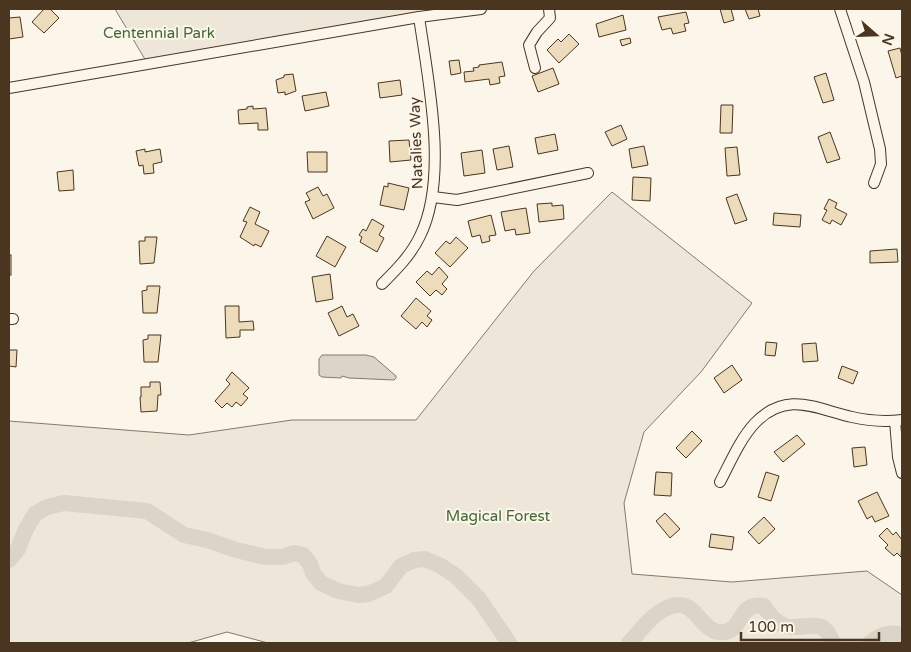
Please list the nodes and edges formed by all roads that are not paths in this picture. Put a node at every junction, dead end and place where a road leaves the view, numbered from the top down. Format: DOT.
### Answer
graph roads {
  1 [pos="480,9"];
  2 [pos="549,9"];
  3 [pos="840,9"];
  4 [pos="419,17"];
  5 [pos="535,68"];
  6 [pos="9,88"];
  7 [pos="588,173"];
  8 [pos="874,183"];
  9 [pos="433,197"];
  10 [pos="382,284"];
  11 [pos="898,420"];
  12 [pos="902,473"];
  13 [pos="720,482"];
  1 -- 4 [label="street"];
  2 -- 5 [label="street"];
  3 -- 8 [label="street"];
  4 -- 6 [label="street"];
  4 -- 9 [label="street, Natalies Way"];
  7 -- 9 [label="street"];
  9 -- 10 [label="street, Natalies Way"];
  11 -- 12 [label="street"];
  11 -- 13 [label="street"];
}
